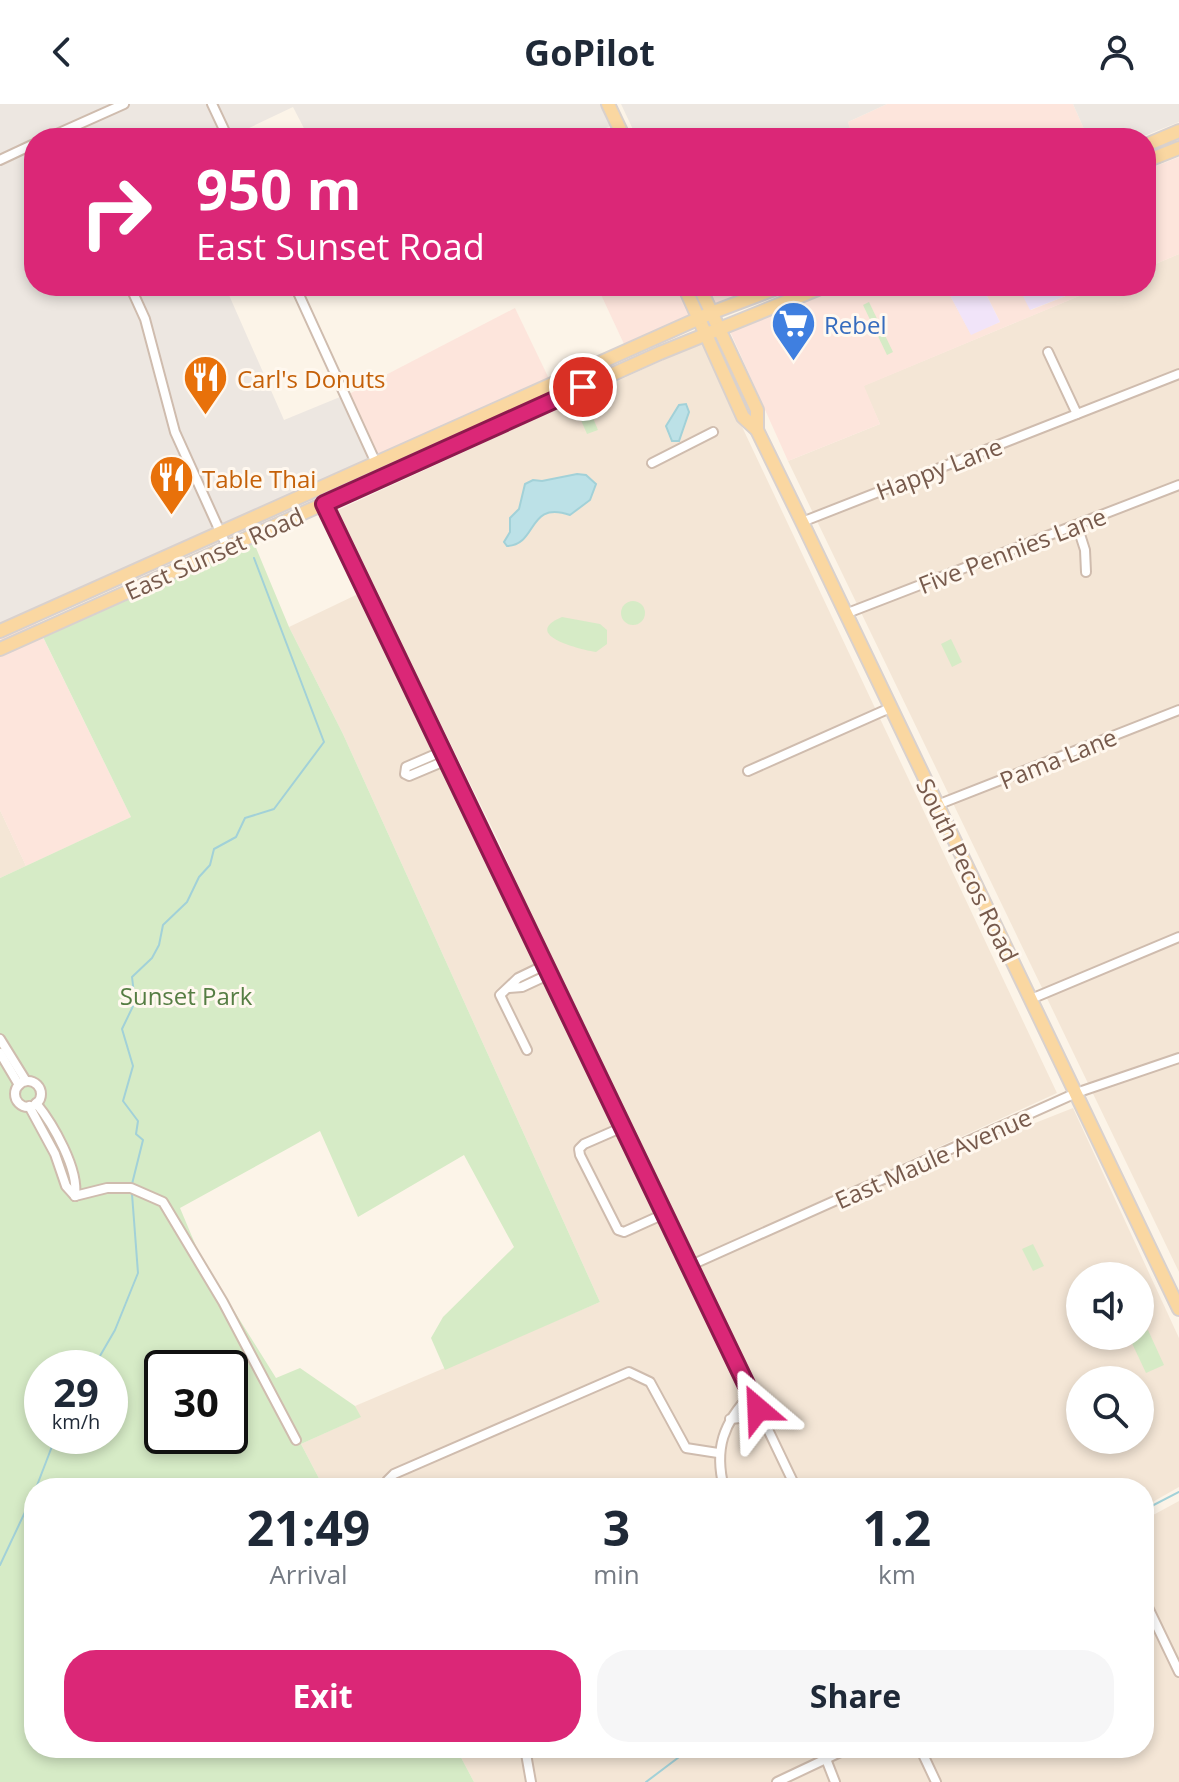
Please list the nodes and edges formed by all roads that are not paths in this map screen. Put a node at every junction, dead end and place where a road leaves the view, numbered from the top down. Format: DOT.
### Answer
graph roads {
  1 [pos="124,104"];
  2 [pos="212,104"];
  3 [pos="608,104"];
  4 [pos="76,128"];
  5 [pos="223,128"];
  6 [pos="619,128"];
  7 [pos="1179,131"];
  8 [pos="1156,141"];
  9 [pos="1179,148"];
  10 [pos="24,149"];
  11 [pos="1156,157"];
  12 [pos="0,160"];
  13 [pos="135,296"];
  14 [pos="300,296"];
  15 [pos="691,296"];
  16 [pos="701,296"];
  17 [pos="756,296"];
  18 [pos="799,296"];
  19 [pos="705,316"];
  20 [pos="711,330"];
  21 [pos="1048,352"];
  22 [pos="1179,374"];
  23 [pos="552,385"];
  24 [pos="1077,414"];
  25 [pos="472,420"];
  26 [pos="713,432"];
  27 [pos="478,435"];
  28 [pos="376,463"];
  29 [pos="652,463"];
  30 [pos="383,478"];
  31 [pos="1179,485"];
  32 [pos="324,504"];
  33 [pos="802,522"];
  34 [pos="1077,525"];
  35 [pos="220,532"];
  36 [pos="227,547"];
  37 [pos="1086,572"];
  38 [pos="74,598"];
  39 [pos="81,613"];
  40 [pos="845,614"];
  41 [pos="0,631"];
  42 [pos="0,649"];
  43 [pos="890,708"];
  44 [pos="1179,710"];
  45 [pos="748,771"];
  46 [pos="937,805"];
  47 [pos="1179,937"];
  48 [pos="545,965"];
  49 [pos="550,974"];
  50 [pos="508,988"];
  51 [pos="1031,999"];
  52 [pos="0,1039"];
  53 [pos="527,1050"];
  54 [pos="0,1053"];
  55 [pos="1179,1058"];
  56 [pos="22,1083"];
  57 [pos="1076,1093"];
  58 [pos="32,1105"];
  59 [pos="623,1127"];
  60 [pos="664,1214"];
  61 [pos="689,1266"];
  62 [pos="1179,1309"];
  63 [pos="751,1394"];
  64 [pos="758,1409"];
  65 [pos="730,1419"];
  66 [pos="296,1440"];
  67 [pos="718,1453"];
  68 [pos="396,1478"];
  69 [pos="722,1478"];
  70 [pos="791,1478"];
  71 [pos="1154,1620"];
  72 [pos="1179,1672"];
  73 [pos="527,1758"];
  74 [pos="925,1758"];
  75 [pos="826,1759"];
  76 [pos="531,1782"];
  77 [pos="777,1782"];
  78 [pos="835,1782"];
  79 [pos="936,1782"];
  1 -- 4 [label="street"];
  2 -- 5 [label="street"];
  3 -- 6 [label="main road"];
  7 -- 8 [label="main road"];
  9 -- 11 [label="main road"];
  10 -- 12 [label="street"];
  13 -- 35 [label="street"];
  14 -- 28 [label="street"];
  15 -- 19 [label="main road, South Pecos Road"];
  16 -- 19 [label="main road, South Pecos Road"];
  17 -- 19 [label="main road, East Sunset Road"];
  18 -- 20 [label="main road, East Sunset Road"];
  19 -- 20 [label="main road, South Pecos Road"];
  19 -- 23 [label="main road, East Sunset Road"];
  20 -- 27 [label="main road, East Sunset Road"];
  20 -- 33 [label="main road, South Pecos Road"];
  21 -- 24 [label="street"];
  22 -- 24 [label="street, Happy Lane"];
  23 -- 25 [label="main road, East Sunset Road"];
  23 -- 27 [label="main road"];
  24 -- 33 [label="street, Happy Lane"];
  25 -- 28 [label="main road, East Sunset Road"];
  25 -- 30 [label="main road"];
  26 -- 29 [label="street"];
  27 -- 30 [label="main road, East Sunset Road"];
  28 -- 32 [label="main road"];
  28 -- 35 [label="main road, East Sunset Road"];
  30 -- 32 [label="main road, East Sunset Road"];
  31 -- 34 [label="street, Five Pennies Lane"];
  32 -- 36 [label="main road, East Sunset Road"];
  32 -- 48 [label="street"];
  33 -- 40 [label="main road, South Pecos Road"];
  34 -- 37 [label="street"];
  34 -- 40 [label="street, Five Pennies Lane"];
  35 -- 36 [label="street"];
  35 -- 38 [label="main road, East Sunset Road"];
  36 -- 39 [label="main road, East Sunset Road"];
  38 -- 39 [label="main road"];
  38 -- 41 [label="main road, East Sunset Road"];
  39 -- 42 [label="main road, East Sunset Road"];
  40 -- 43 [label="main road, South Pecos Road"];
  43 -- 45 [label="street"];
  43 -- 46 [label="main road, South Pecos Road"];
  44 -- 46 [label="street, Pama Lane"];
  46 -- 51 [label="main road, South Pecos Road"];
  47 -- 51 [label="street"];
  48 -- 49 [label="street"];
  48 -- 50 [label="street"];
  49 -- 50 [label="street"];
  49 -- 59 [label="street"];
  50 -- 53 [label="street"];
  51 -- 57 [label="main road, South Pecos Road"];
  52 -- 56 [label="street"];
  54 -- 56 [label="street"];
  55 -- 57 [label="street, East Maule Avenue"];
  56 -- 58 [label="street"];
  56 -- 58 [label="street"];
  57 -- 61 [label="street, East Maule Avenue"];
  57 -- 62 [label="main road, South Pecos Road"];
  58 -- 66 [label="street"];
  59 -- 60 [label="street"];
  59 -- 60 [label="street"];
  60 -- 61 [label="street"];
  61 -- 63 [label="street"];
  63 -- 64 [label="street"];
  63 -- 65 [label="street"];
  64 -- 65 [label="street"];
  64 -- 70 [label="street"];
  65 -- 67 [label="street"];
  67 -- 68 [label="street"];
  67 -- 69 [label="street"];
  71 -- 72 [label="street"];
  73 -- 76 [label="street"];
  74 -- 79 [label="street"];
  75 -- 77 [label="street"];
  75 -- 78 [label="street"];
}
